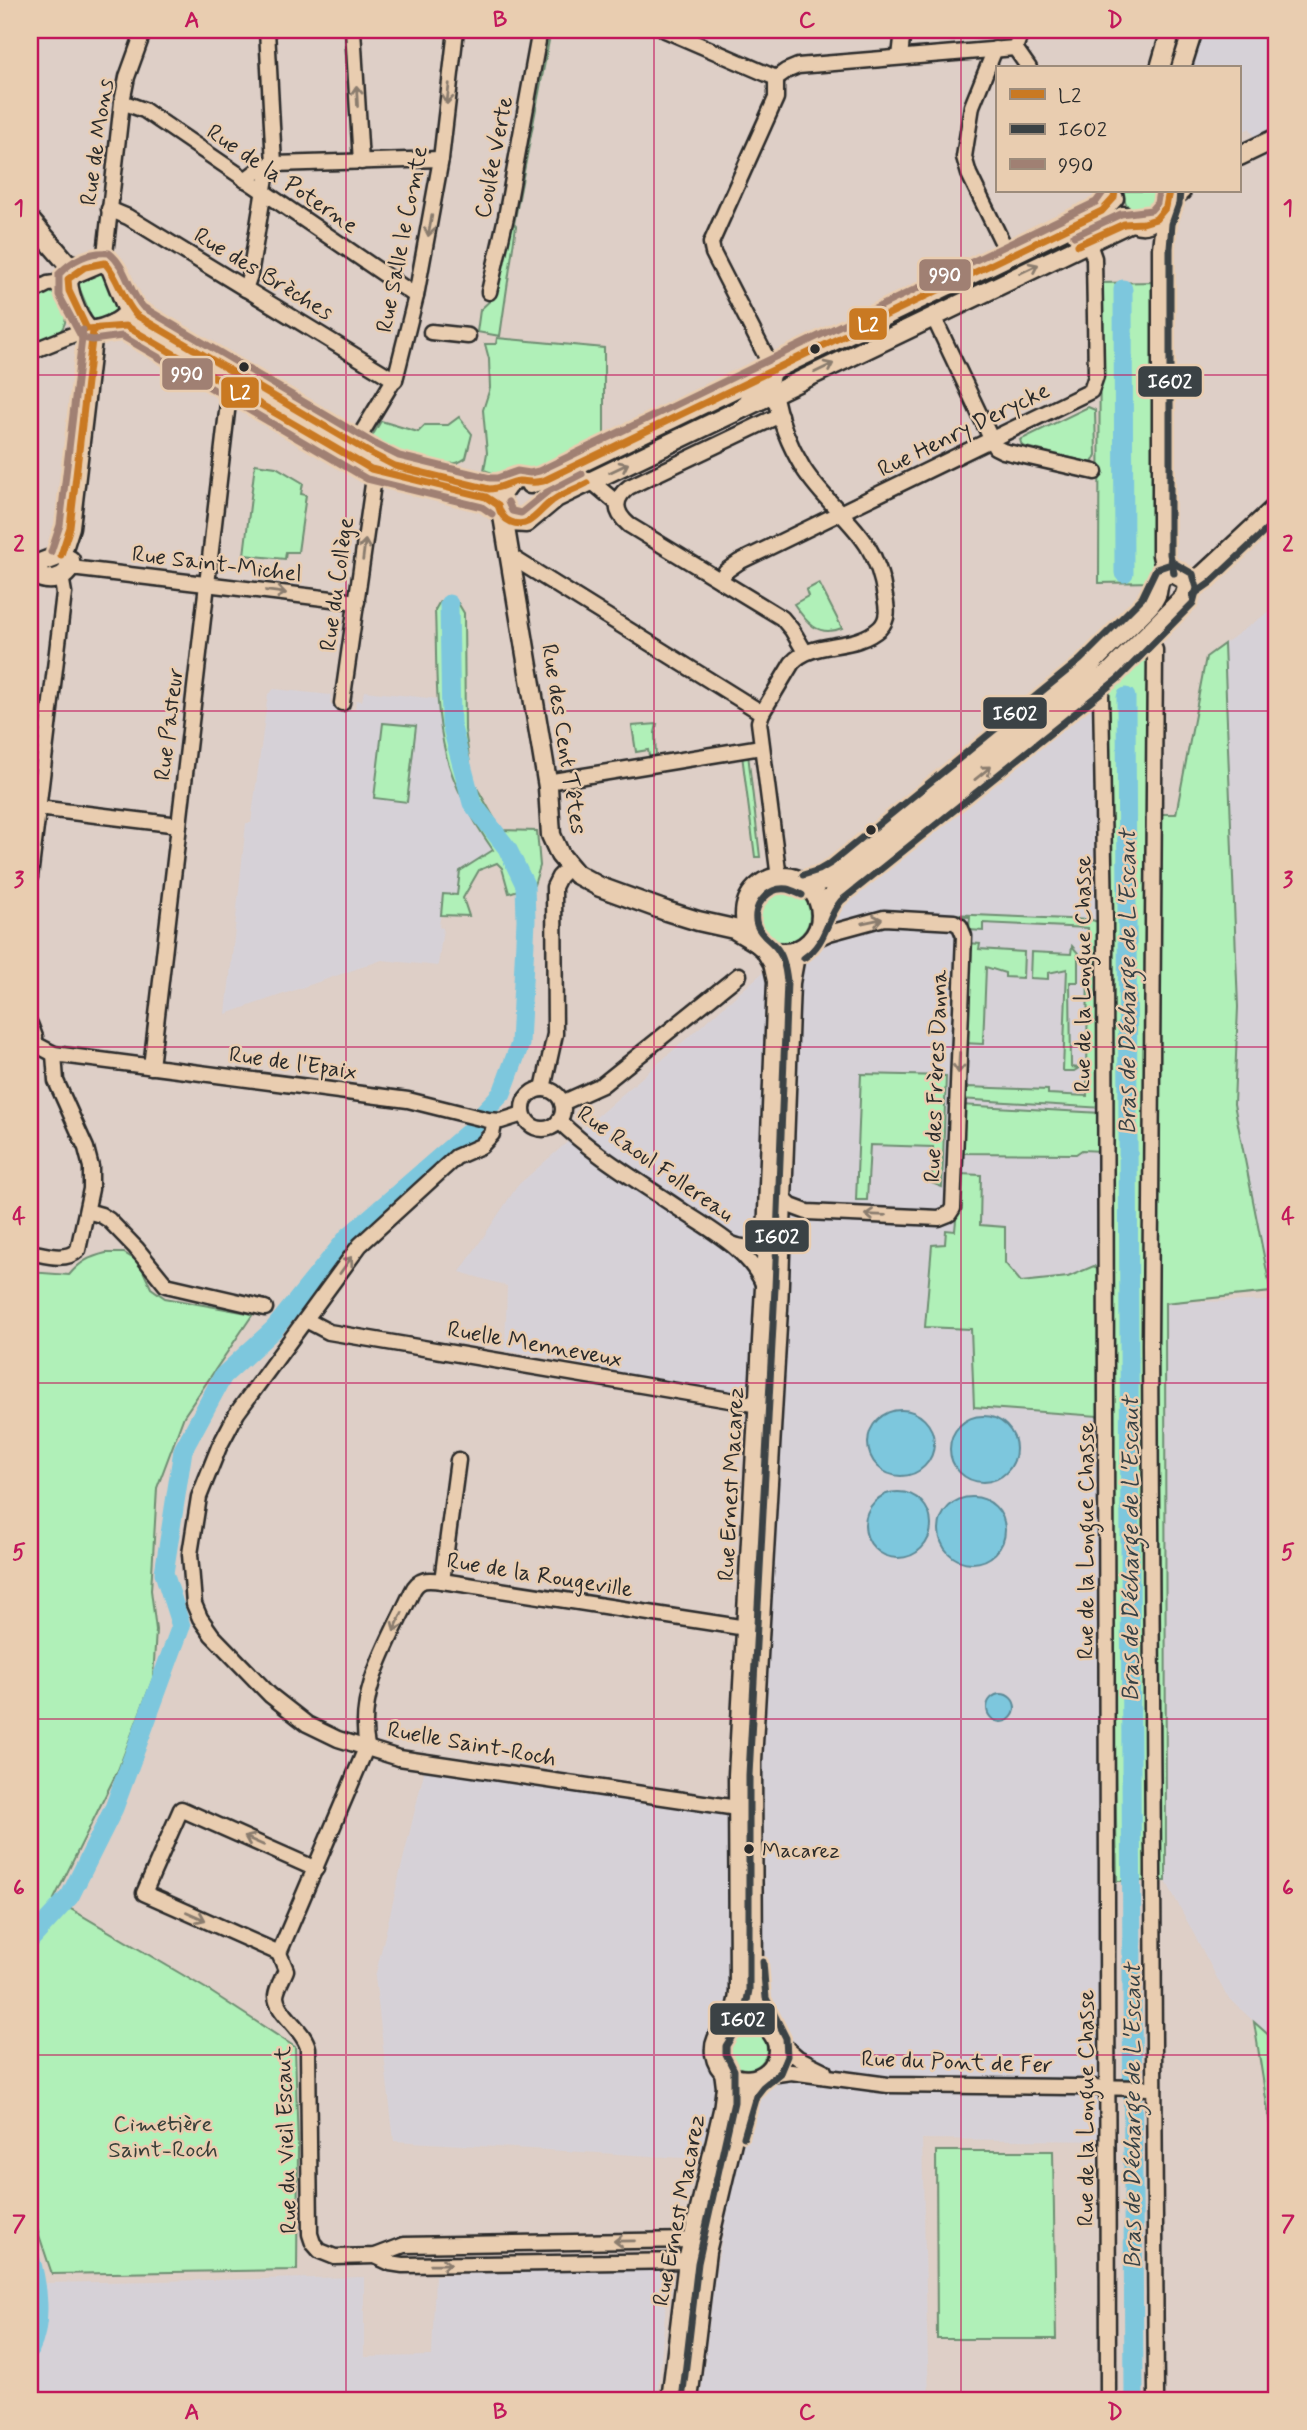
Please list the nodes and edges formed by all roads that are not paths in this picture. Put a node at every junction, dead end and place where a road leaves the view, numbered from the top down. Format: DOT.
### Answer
graph roads {
  1 [pos="144,30"];
  2 [pos="267,30"];
  3 [pos="353,30"];
  4 [pos="456,30"];
  5 [pos="540,30"];
  6 [pos="665,30"];
  7 [pos="903,30"];
  8 [pos="1022,30"];
  9 [pos="1171,30"];
  10 [pos="1193,30"];
  11 [pos="1014,48"];
  12 [pos="995,49"];
  13 [pos="900,57"];
  14 [pos="1027,66"];
  15 [pos="1161,66"];
  16 [pos="1182,66"];
  17 [pos="776,78"];
  18 [pos="122,102"];
  19 [pos="1277,138"];
  20 [pos="1240,156"];
  21 [pos="441,159"];
  22 [pos="361,162"];
  23 [pos="271,164"];
  24 [pos="244,180"];
  25 [pos="265,194"];
  26 [pos="1114,195"];
  27 [pos="1171,199"];
  28 [pos="109,209"];
  29 [pos="30,220"];
  30 [pos="1136,223"];
  31 [pos="30,235"];
  32 [pos="1088,241"];
  33 [pos="1160,248"];
  34 [pos="1009,256"];
  35 [pos="104,263"];
  36 [pos="84,268"];
  37 [pos="68,280"];
  38 [pos="245,289"];
  39 [pos="488,292"];
  40 [pos="30,293"];
  41 [pos="416,296"];
  42 [pos="127,306"];
  43 [pos="933,316"];
  44 [pos="113,324"];
  45 [pos="90,330"];
  46 [pos="431,332"];
  47 [pos="468,336"];
  48 [pos="30,352"];
  49 [pos="773,370"];
  50 [pos="395,380"];
  51 [pos="234,389"];
  52 [pos="774,393"];
  53 [pos="740,409"];
  54 [pos="780,415"];
  55 [pos="992,441"];
  56 [pos="355,444"];
  57 [pos="375,470"];
  58 [pos="1095,472"];
  59 [pos="591,481"];
  60 [pos="530,484"];
  61 [pos="507,485"];
  62 [pos="617,503"];
  63 [pos="1277,506"];
  64 [pos="500,511"];
  65 [pos="842,512"];
  66 [pos="533,517"];
  67 [pos="510,556"];
  68 [pos="64,566"];
  69 [pos="720,580"];
  70 [pos="1161,583"];
  71 [pos="35,584"];
  72 [pos="208,584"];
  73 [pos="1183,594"];
  74 [pos="357,602"];
  75 [pos="1147,636"];
  76 [pos="805,652"];
  77 [pos="1097,682"];
  78 [pos="342,703"];
  79 [pos="762,713"];
  80 [pos="761,747"];
  81 [pos="547,782"];
  82 [pos="38,808"];
  83 [pos="179,825"];
  84 [pos="569,867"];
  85 [pos="30,877"];
  86 [pos="779,878"];
  87 [pos="806,885"];
  88 [pos="745,911"];
  89 [pos="821,912"];
  90 [pos="723,925"];
  91 [pos="760,945"];
  92 [pos="803,946"];
  93 [pos="739,975"];
  94 [pos="30,1024"];
  95 [pos="31,1045"];
  96 [pos="54,1054"];
  97 [pos="152,1066"];
  98 [pos="543,1088"];
  99 [pos="562,1103"];
  100 [pos="523,1114"];
  101 [pos="491,1121"];
  102 [pos="559,1121"];
  103 [pos="783,1198"];
  104 [pos="87,1211"];
  105 [pos="767,1236"];
  106 [pos="728,1242"];
  107 [pos="30,1252"];
  108 [pos="765,1287"];
  109 [pos="265,1308"];
  110 [pos="306,1320"];
  111 [pos="759,1405"];
  112 [pos="458,1460"];
  113 [pos="442,1581"];
  114 [pos="746,1628"];
  115 [pos="367,1746"];
  116 [pos="737,1808"];
  117 [pos="316,1869"];
  118 [pos="279,1953"];
  119 [pos="729,2024"];
  120 [pos="771,2032"];
  121 [pos="724,2071"];
  122 [pos="760,2077"];
  123 [pos="842,2078"];
  124 [pos="1108,2088"];
  125 [pos="1154,2088"];
  126 [pos="692,2240"];
  127 [pos="597,2242"];
  128 [pos="375,2256"];
  129 [pos="688,2261"];
  130 [pos="597,2262"];
  131 [pos="671,2400"];
  132 [pos="688,2400"];
  133 [pos="1108,2400"];
  134 [pos="1156,2400"];
  1 -- 18 [label="street, Rue de Mons"];
  2 -- 23 [label="street"];
  22 -- 3 [label="street, one-way"];
  4 -- 21 [label="street, Rue Salle le Comte, one-way"];
  5 -- 39 [label="street, Coulée Verte"];
  6 -- 17 [label="street"];
  7 -- 13 [label="street"];
  8 -- 11 [label="street"];
  9 -- 15 [label="main road"];
  10 -- 16 [label="main road"];
  11 -- 12 [label="street"];
  11 -- 14 [label="street"];
  12 -- 13 [label="street"];
  12 -- 34 [label="street"];
  13 -- 17 [label="street"];
  17 -- 49 [label="street"];
  18 -- 24 [label="street, Rue de la Poterne"];
  18 -- 28 [label="street, Rue de Mons"];
  19 -- 20 [label="main road"];
  21 -- 22 [label="street"];
  21 -- 41 [label="street, Rue Salle le Comte, one-way"];
  22 -- 23 [label="street"];
  23 -- 24 [label="street"];
  23 -- 25 [label="street"];
  24 -- 25 [label="street, Rue de la Poterne"];
  25 -- 38 [label="street"];
  25 -- 41 [label="street, Rue de la Poterne"];
  26 -- 30 [label="main road"];
  26 -- 34 [label="main road"];
  27 -- 30 [label="main road"];
  27 -- 33 [label="street"];
  28 -- 35 [label="street, Rue de Mons"];
  28 -- 38 [label="street, Rue des Brèches"];
  29 -- 36 [label="main road"];
  30 -- 32 [label="main road"];
  30 -- 33 [label="street"];
  31 -- 37 [label="main road"];
  43 -- 32 [label="main road, one-way"];
  32 -- 55 [label="street, Rue Henry Derycke"];
  33 -- 70 [label="street"];
  34 -- 49 [label="main road"];
  35 -- 36 [label="main road"];
  35 -- 42 [label="main road"];
  36 -- 37 [label="main road"];
  37 -- 40 [label="street"];
  37 -- 45 [label="main road"];
  38 -- 50 [label="street, Rue des Brèches"];
  41 -- 50 [label="street, Rue Salle le Comte"];
  42 -- 44 [label="main road"];
  42 -- 56 [label="main road"];
  52 -- 43 [label="main road, one-way"];
  43 -- 55 [label="street"];
  44 -- 45 [label="main road"];
  44 -- 51 [label="main road"];
  45 -- 48 [label="street"];
  45 -- 68 [label="main road"];
  46 -- 47 [label="street"];
  49 -- 53 [label="street"];
  49 -- 60 [label="main road"];
  50 -- 56 [label="street, Rue Salle le Comte"];
  51 -- 57 [label="main road"];
  51 -- 72 [label="street, Rue Pasteur"];
  52 -- 53 [label="main road"];
  52 -- 54 [label="street"];
  59 -- 53 [label="main road, one-way"];
  54 -- 62 [label="street"];
  54 -- 65 [label="street"];
  55 -- 58 [label="street"];
  55 -- 65 [label="street, Rue Henry Derycke"];
  56 -- 61 [label="main road"];
  57 -- 64 [label="main road"];
  74 -- 57 [label="street, Rue du Collège, one-way"];
  59 -- 62 [label="street"];
  59 -- 66 [label="main road"];
  60 -- 61 [label="main road"];
  60 -- 66 [label="main road"];
  61 -- 64 [label="main road"];
  62 -- 69 [label="street"];
  63 -- 73 [label="main road"];
  64 -- 66 [label="main road"];
  64 -- 67 [label="main road, Rue des Cent Têtes"];
  65 -- 69 [label="street, Rue Henry Derycke"];
  65 -- 76 [label="street"];
  66 -- 67 [label="main road"];
  67 -- 79 [label="street"];
  67 -- 81 [label="main road, Rue des Cent Têtes"];
  68 -- 71 [label="main road"];
  68 -- 72 [label="street, Rue Saint-Michel"];
  68 -- 82 [label="street"];
  69 -- 76 [label="street"];
  70 -- 73 [label="main road"];
  70 -- 73 [label="main road"];
  70 -- 87 [label="main road"];
  72 -- 74 [label="street, Rue Saint-Michel, one-way"];
  72 -- 83 [label="street, Rue Pasteur"];
  73 -- 75 [label="main road"];
  74 -- 78 [label="street, Rue du Collège"];
  75 -- 77 [label="main road"];
  75 -- 125 [label="street"];
  76 -- 79 [label="street"];
  89 -- 77 [label="main road, one-way"];
  77 -- 124 [label="street, Rue de la Longue Chasse"];
  79 -- 80 [label="street"];
  80 -- 81 [label="street"];
  80 -- 86 [label="street"];
  81 -- 84 [label="main road, Rue des Cent Têtes"];
  82 -- 83 [label="street"];
  82 -- 85 [label="street"];
  83 -- 97 [label="street, Rue Pasteur"];
  84 -- 90 [label="main road"];
  84 -- 98 [label="street, Rue des Cent Têtes"];
  86 -- 87 [label="main road"];
  86 -- 88 [label="main road"];
  87 -- 89 [label="main road"];
  88 -- 90 [label="main road"];
  88 -- 91 [label="main road"];
  89 -- 92 [label="main road"];
  90 -- 91 [label="main road"];
  91 -- 92 [label="main road"];
  91 -- 105 [label="main road, Rue Ernest Macarez"];
  92 -- 103 [label="main road, Rue Ernest Macarez"];
  92 -- 103 [label="street, Rue des Frères Danna, one-way"];
  93 -- 99 [label="street"];
  94 -- 95 [label="street"];
  95 -- 96 [label="street"];
  96 -- 97 [label="street, Rue de l'Epaix"];
  96 -- 104 [label="street"];
  97 -- 101 [label="street, Rue de l'Epaix"];
  98 -- 99 [label="street"];
  98 -- 100 [label="street"];
  99 -- 102 [label="street"];
  100 -- 101 [label="street, Rue de l'Epaix"];
  100 -- 102 [label="street"];
  110 -- 101 [label="street, Ruelle Saint-Roch, one-way"];
  102 -- 106 [label="street, Rue Raoul Follereau"];
  103 -- 120 [label="main road, Rue Ernest Macarez"];
  104 -- 107 [label="street"];
  104 -- 109 [label="street"];
  105 -- 106 [label="street, Rue Raoul Follereau"];
  105 -- 108 [label="main road, Rue Ernest Macarez"];
  106 -- 108 [label="street, Rue Raoul Follereau"];
  108 -- 111 [label="main road, Rue Ernest Macarez"];
  110 -- 111 [label="street, Ruelle Menneveux"];
  110 -- 115 [label="street, Ruelle Saint-Roch"];
  111 -- 114 [label="main road, Rue Ernest Macarez"];
  112 -- 113 [label="street"];
  113 -- 114 [label="street, Rue de la Rougeville"];
  113 -- 115 [label="street, Rue de la Rougeville, one-way"];
  114 -- 116 [label="main road, Rue Ernest Macarez"];
  115 -- 116 [label="street, Ruelle Saint-Roch"];
  115 -- 117 [label="street, Rue du Vieil Escaut"];
  116 -- 119 [label="main road, Rue Ernest Macarez"];
  117 -- 118 [label="street, Rue du Vieil Escaut"];
  117 -- 118 [label="street, one-way"];
  118 -- 128 [label="street, Rue du Vieil Escaut"];
  119 -- 120 [label="main road"];
  119 -- 121 [label="main road, Rue Ernest Macarez"];
  120 -- 122 [label="main road, Rue Ernest Macarez"];
  120 -- 123 [label="street, Rue du Pont de Fer"];
  121 -- 122 [label="main road"];
  121 -- 126 [label="main road, Rue Ernest Macarez"];
  122 -- 123 [label="street, Rue du Pont de Fer"];
  122 -- 132 [label="main road, Rue Ernest Macarez"];
  123 -- 124 [label="street, Rue du Pont de Fer"];
  124 -- 125 [label="street, Rue du Pont de Fer"];
  124 -- 133 [label="street, Rue de la Longue Chasse"];
  125 -- 134 [label="street"];
  126 -- 127 [label="street, Rue du Vieil Escaut, one-way"];
  126 -- 129 [label="main road, Rue Ernest Macarez"];
  127 -- 128 [label="street, Rue du Vieil Escaut"];
  127 -- 130 [label="street"];
  128 -- 130 [label="street, Rue du Vieil Escaut, one-way"];
  129 -- 130 [label="street, Rue du Vieil Escaut"];
  129 -- 131 [label="main road, Rue Ernest Macarez"];
}
